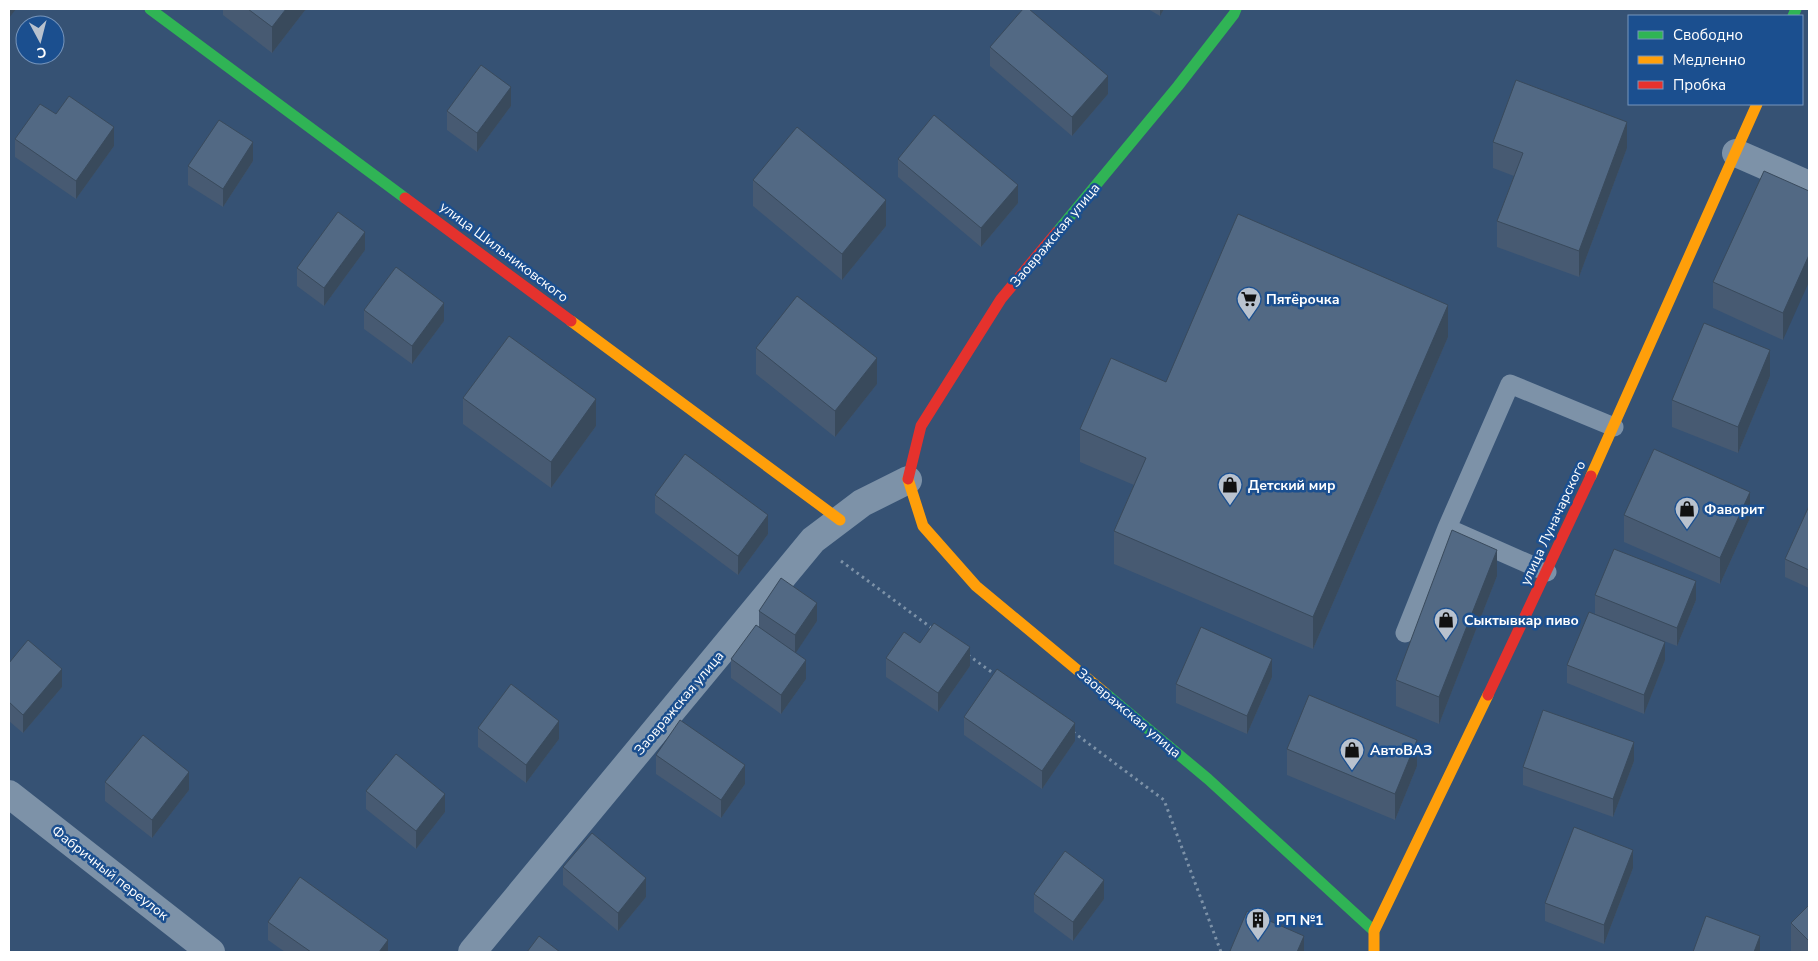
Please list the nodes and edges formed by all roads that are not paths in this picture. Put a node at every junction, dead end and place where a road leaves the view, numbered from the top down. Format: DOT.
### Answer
graph roads {
  1 [pos="150,9"];
  2 [pos="1236,9"];
  3 [pos="1757,105"];
  4 [pos="1736,153"];
  5 [pos="1809,185"];
  6 [pos="1614,427"];
  7 [pos="908,480"];
  8 [pos="840,520"];
  9 [pos="1447,528"];
  10 [pos="1547,572"];
  11 [pos="1405,633"];
  12 [pos="9,794"];
  13 [pos="1374,931"];
  14 [pos="212,952"];
  15 [pos="472,952"];
  16 [pos="1374,952"];
  1 -- 8 [label="street, улица Шильниковского"];
  2 -- 7 [label="street, Заовражская улица"];
  3 -- 4 [label="street, улица Луначарского"];
  4 -- 5 [label="street"];
  4 -- 6 [label="street, улица Луначарского"];
  6 -- 9 [label="lane"];
  6 -- 10 [label="street, улица Луначарского"];
  7 -- 8 [label="street, Заовражская улица"];
  7 -- 13 [label="street, Заовражская улица"];
  8 -- 15 [label="street, Заовражская улица"];
  9 -- 10 [label="lane"];
  9 -- 11 [label="lane"];
  10 -- 13 [label="street, улица Луначарского"];
  12 -- 14 [label="street, Фабричный переулок"];
  13 -- 16 [label="street, улица Луначарского"];
}
